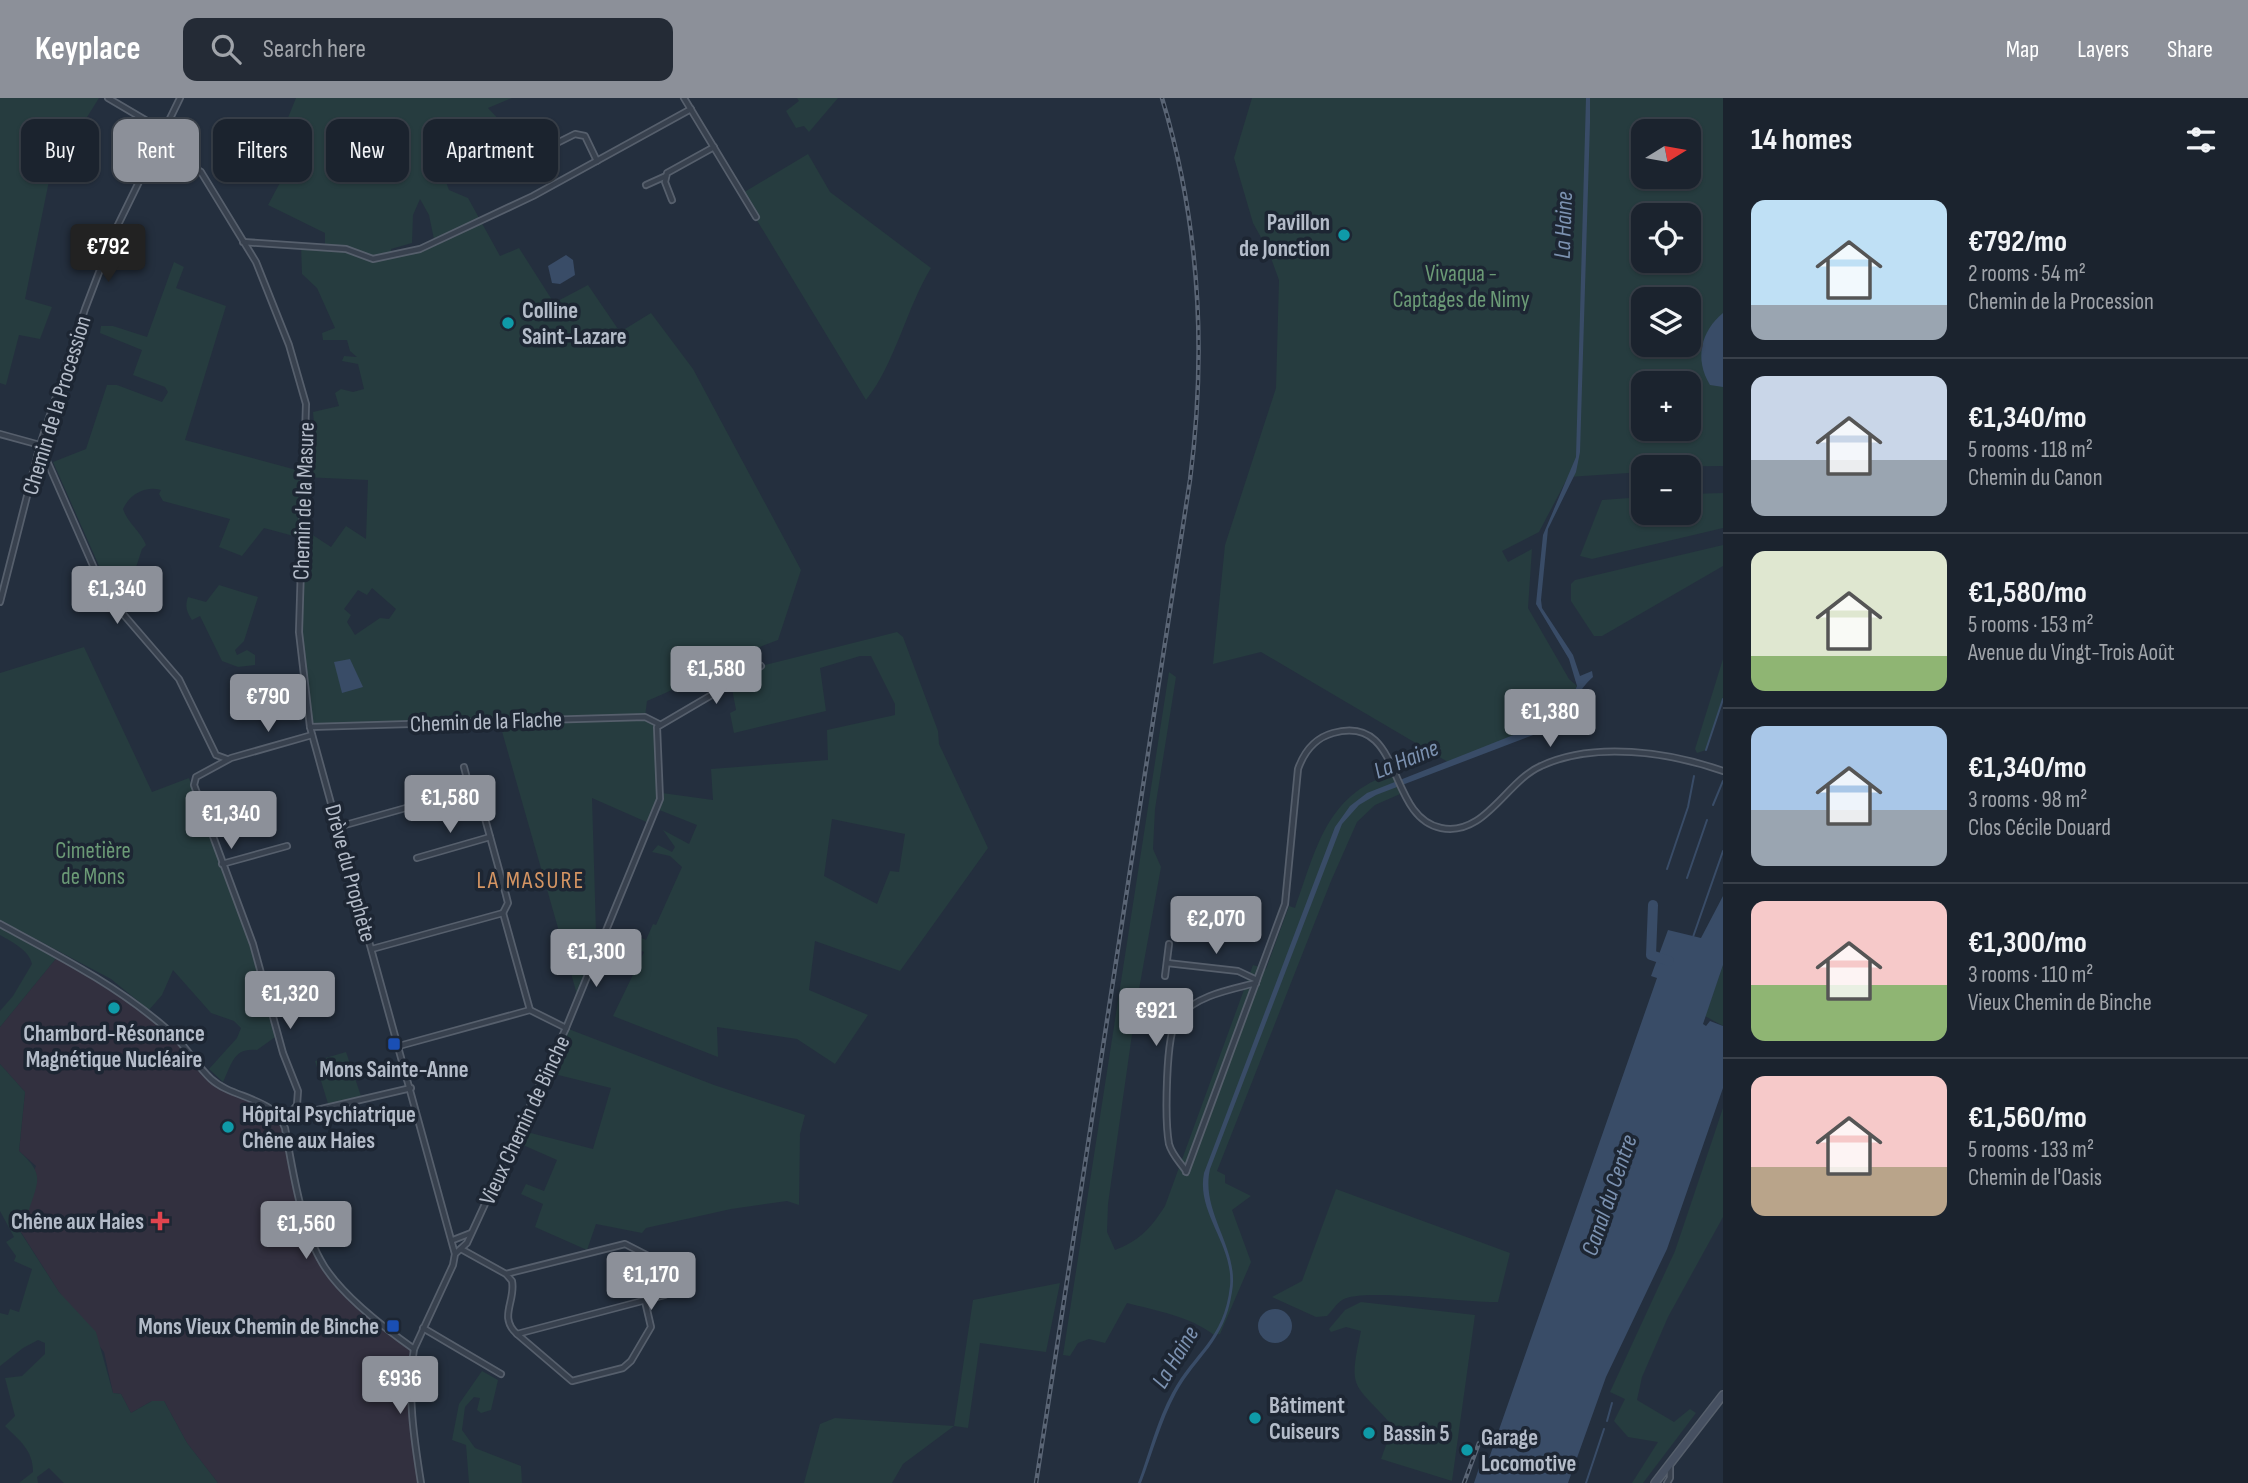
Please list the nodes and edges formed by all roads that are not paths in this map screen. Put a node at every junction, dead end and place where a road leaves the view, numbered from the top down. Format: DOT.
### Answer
graph roads {
  1 [pos="108,98"];
  2 [pos="180,98"];
  3 [pos="684,98"];
  4 [pos="691,109"];
  5 [pos="144,119"];
  6 [pos="170,119"];
  7 [pos="558,142"];
  8 [pos="713,147"];
  9 [pos="597,161"];
  10 [pos="199,171"];
  11 [pos="666,176"];
  12 [pos="140,182"];
  13 [pos="646,185"];
  14 [pos="672,200"];
  15 [pos="756,217"];
  16 [pos="243,242"];
  17 [pos="0,434"];
  18 [pos="40,445"];
  19 [pos="0,602"];
  20 [pos="761,666"];
  21 [pos="659,724"];
  22 [pos="310,727"];
  23 [pos="313,735"];
  24 [pos="231,758"];
  25 [pos="464,767"];
  26 [pos="1723,771"];
  27 [pos="470,790"];
  28 [pos="338,827"];
  29 [pos="490,837"];
  30 [pos="287,846"];
  31 [pos="417,858"];
  32 [pos="222,864"];
  33 [pos="503,913"];
  34 [pos="0,924"];
  35 [pos="1169,944"];
  36 [pos="372,949"];
  37 [pos="1167,963"];
  38 [pos="1165,976"];
  39 [pos="1257,982"];
  40 [pos="530,1010"];
  41 [pos="566,1028"];
  42 [pos="399,1046"];
  43 [pos="411,1088"];
  44 [pos="292,1111"];
  45 [pos="281,1118"];
  46 [pos="472,1232"];
  47 [pos="453,1240"];
  48 [pos="461,1249"];
  49 [pos="455,1254"];
  50 [pos="506,1274"];
  51 [pos="645,1301"];
  52 [pos="424,1328"];
  53 [pos="517,1334"];
  54 [pos="414,1349"];
  55 [pos="501,1374"];
  56 [pos="1723,1395"];
  57 [pos="1670,1461"];
  58 [pos="421,1483"];
  59 [pos="1655,1483"];
  60 [pos="1667,1483"];
  1 -- 5 [label="street"];
  2 -- 6 [label="street, Chemin de la Procession"];
  3 -- 4 [label="street"];
  4 -- 8 [label="street"];
  4 -- 9 [label="street"];
  7 -- 9 [label="street"];
  8 -- 11 [label="street"];
  8 -- 15 [label="street"];
  9 -- 16 [label="street"];
  10 -- 16 [label="street, Chemin de la Masure"];
  11 -- 13 [label="street"];
  11 -- 14 [label="street"];
  12 -- 18 [label="street, Chemin de la Procession"];
  16 -- 22 [label="street, Chemin de la Masure"];
  17 -- 18 [label="street"];
  18 -- 19 [label="street, Chemin de la Procession"];
  18 -- 24 [label="street"];
  20 -- 21 [label="street"];
  21 -- 22 [label="street, Chemin de la Flache"];
  21 -- 41 [label="street, Vieux Chemin de Binche"];
  22 -- 23 [label="street, Chemin de la Masure"];
  23 -- 24 [label="street"];
  23 -- 28 [label="street, Drève du Prophète"];
  24 -- 32 [label="street"];
  25 -- 27 [label="street"];
  26 -- 39 [label="street"];
  27 -- 28 [label="street"];
  27 -- 29 [label="street"];
  28 -- 36 [label="street, Drève du Prophète"];
  29 -- 31 [label="street"];
  29 -- 33 [label="street"];
  30 -- 32 [label="street"];
  32 -- 44 [label="street"];
  33 -- 36 [label="street"];
  33 -- 40 [label="street"];
  34 -- 45 [label="street"];
  35 -- 37 [label="street"];
  36 -- 42 [label="street, Drève du Prophète"];
  37 -- 38 [label="street"];
  37 -- 39 [label="street"];
  39 -- 39 [label="street"];
  40 -- 41 [label="street"];
  40 -- 42 [label="street"];
  41 -- 46 [label="street, Vieux Chemin de Binche"];
  42 -- 43 [label="street, Drève du Prophète"];
  43 -- 44 [label="street"];
  43 -- 47 [label="street, Drève du Prophète"];
  44 -- 45 [label="street"];
  45 -- 54 [label="street"];
  46 -- 47 [label="street, Vieux Chemin de Binche"];
  46 -- 48 [label="street, Vieux Chemin de Binche"];
  47 -- 49 [label="street, Drève du Prophète"];
  48 -- 49 [label="street, Vieux Chemin de Binche"];
  48 -- 50 [label="street"];
  49 -- 52 [label="street"];
  50 -- 51 [label="street"];
  50 -- 53 [label="street"];
  51 -- 53 [label="street"];
  51 -- 53 [label="street"];
  52 -- 54 [label="street"];
  52 -- 55 [label="street"];
  54 -- 58 [label="street"];
  56 -- 57 [label="main road"];
  57 -- 59 [label="main road"];
  57 -- 60 [label="street"];
}
